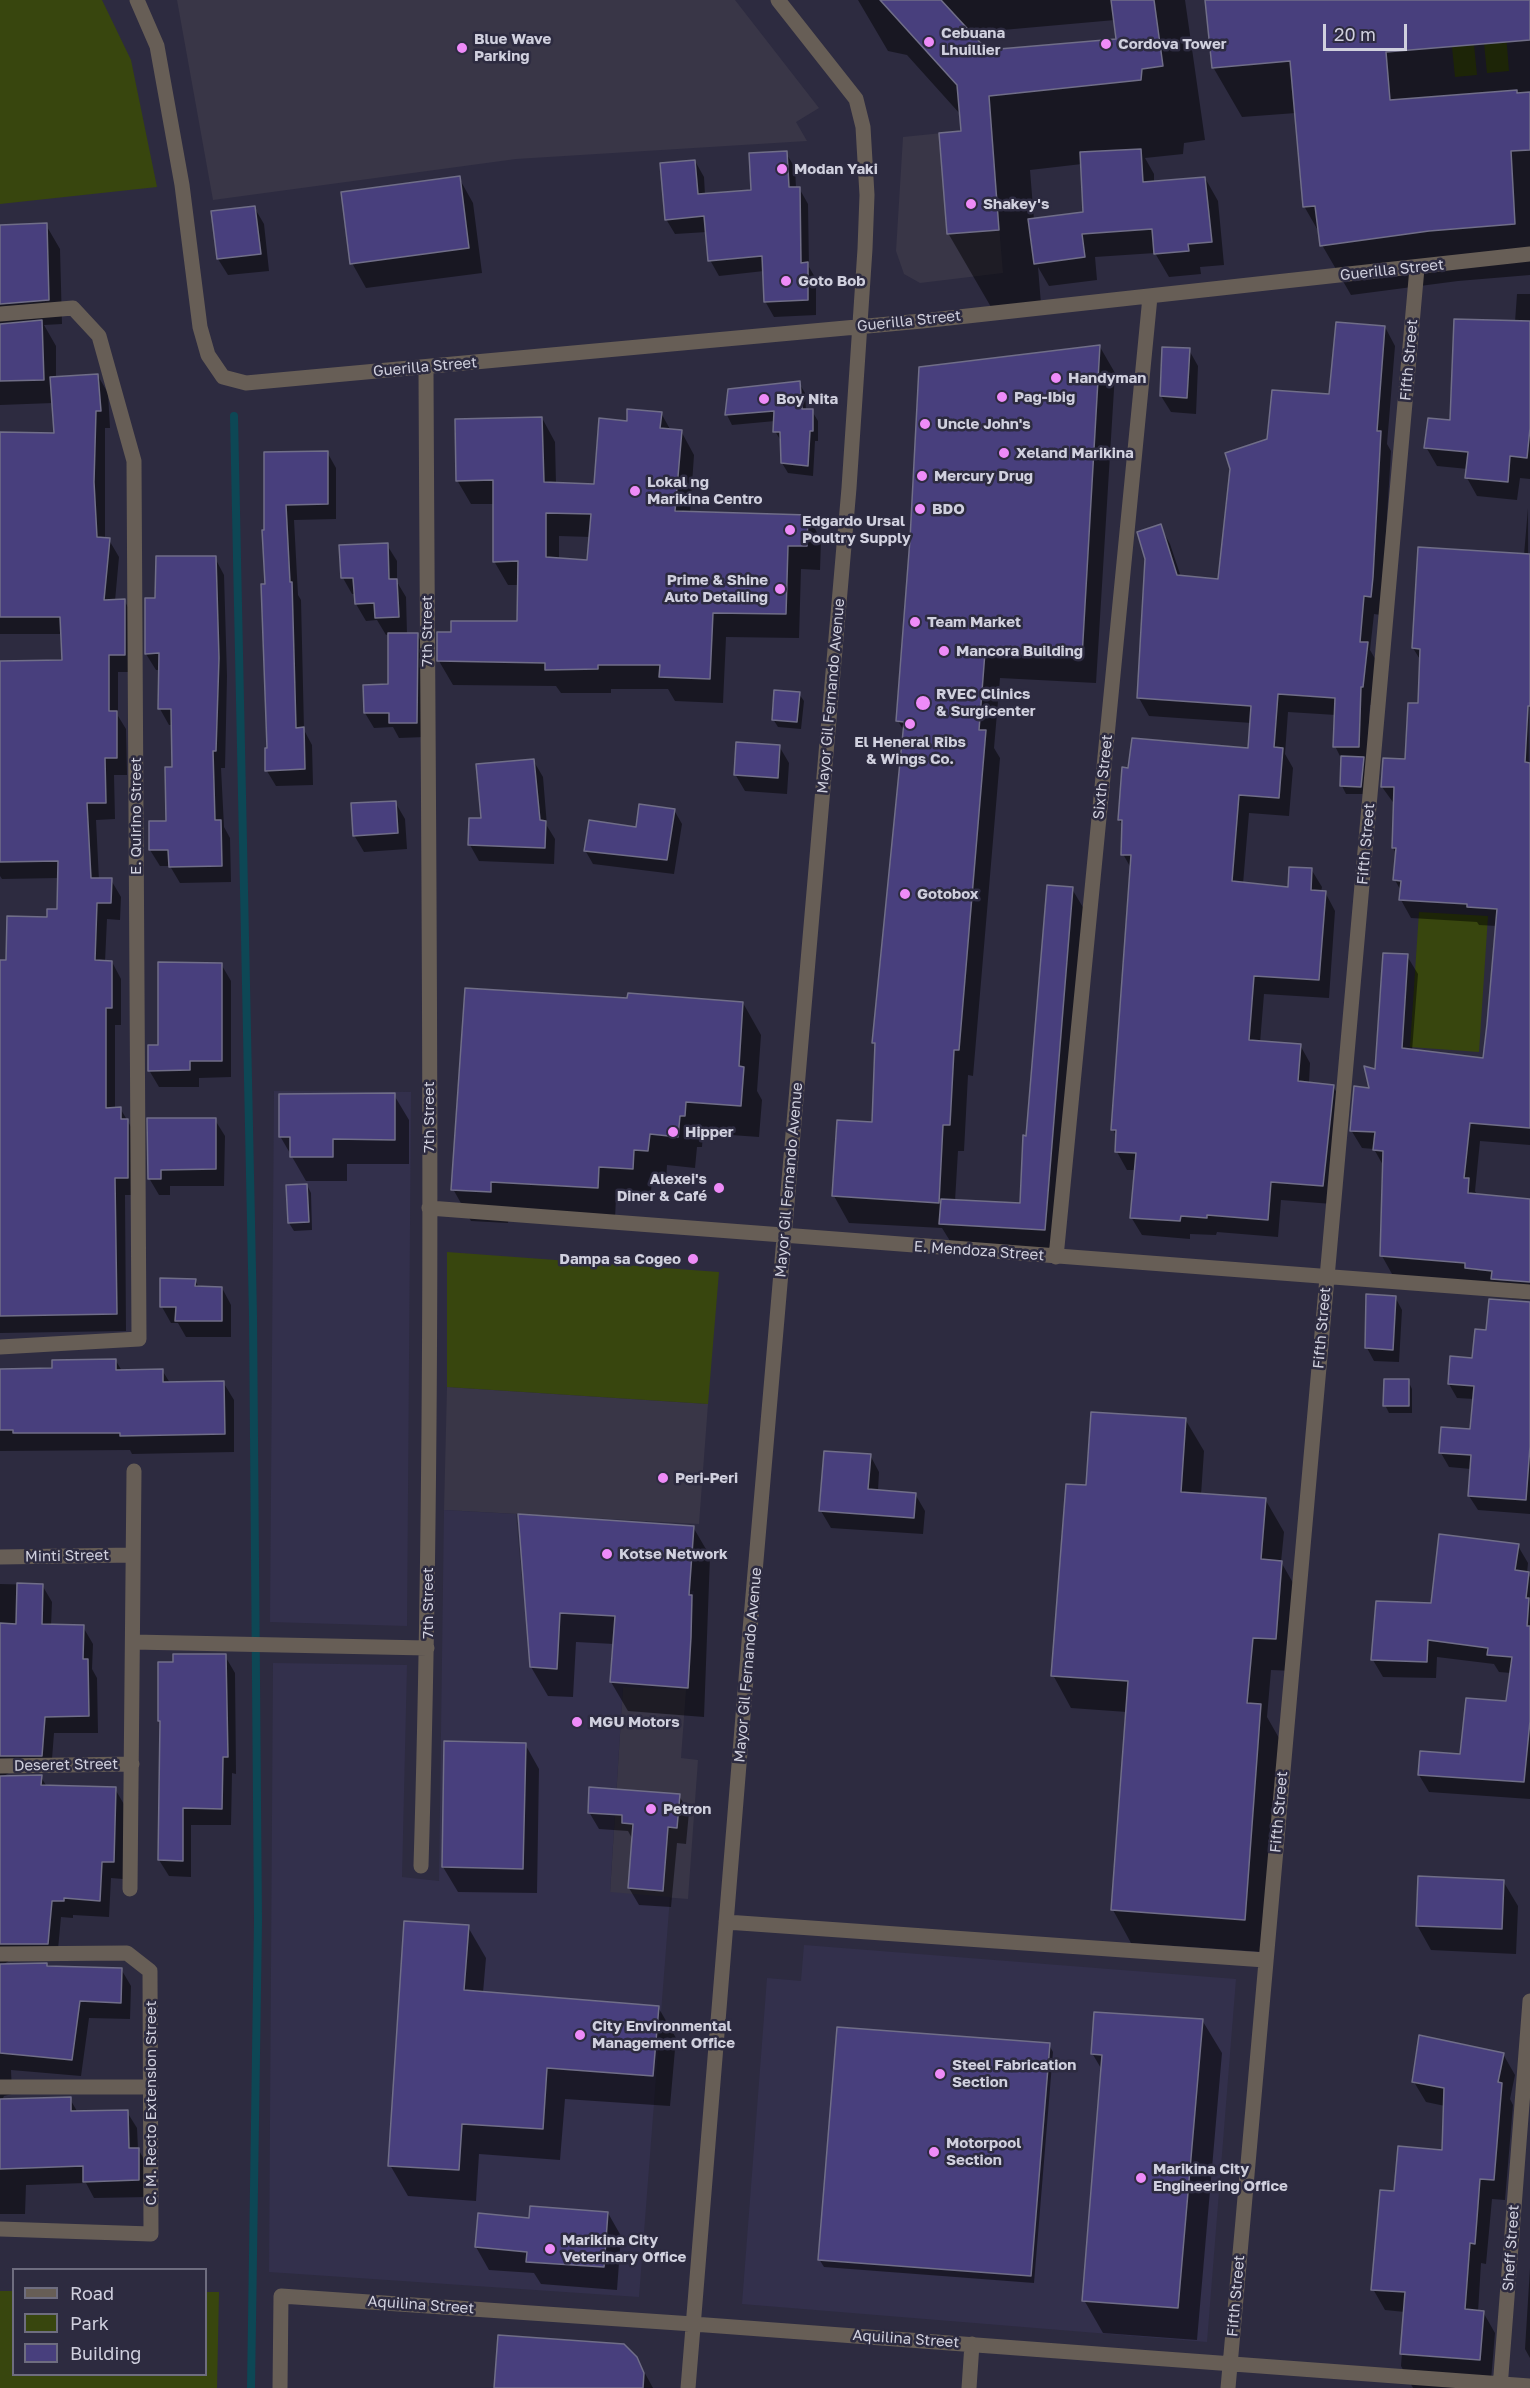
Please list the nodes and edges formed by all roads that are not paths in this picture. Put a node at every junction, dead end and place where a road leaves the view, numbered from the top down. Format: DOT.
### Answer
graph roads {
  1 [pos="137,0"];
  2 [pos="778,0"];
  3 [pos="1530,254"];
  4 [pos="1417,268"];
  5 [pos="1150,297"];
  6 [pos="0,315"];
  7 [pos="860,327"];
  8 [pos="426,367"];
  9 [pos="429,1208"];
  10 [pos="784,1236"];
  11 [pos="1056,1257"];
  12 [pos="1326,1278"];
  13 [pos="1530,1292"];
  14 [pos="0,1347"];
  15 [pos="134,1471"];
  16 [pos="133,1555"];
  17 [pos="0,1557"];
  18 [pos="133,1642"];
  19 [pos="427,1648"];
  20 [pos="132,1764"];
  21 [pos="0,1766"];
  22 [pos="421,1866"];
  23 [pos="130,1889"];
  24 [pos="726,1922"];
  25 [pos="0,1954"];
  26 [pos="1265,1960"];
  27 [pos="1530,2001"];
  28 [pos="0,2087"];
  29 [pos="151,2087"];
  30 [pos="0,2229"];
  31 [pos="693,2324"];
  32 [pos="972,2344"];
  33 [pos="1230,2363"];
  34 [pos="1501,2386"];
  35 [pos="1530,2386"];
  36 [pos="280,2388"];
  37 [pos="688,2388"];
  38 [pos="969,2388"];
  39 [pos="1228,2388"];
  1 -- 8 [label="street, Guerilla Street"];
  2 -- 7 [label="street, Mayor Gil Fernando Avenue"];
  3 -- 4 [label="street, Guerilla Street"];
  4 -- 5 [label="street, Guerilla Street"];
  4 -- 12 [label="street, Fifth Street"];
  5 -- 7 [label="street, Guerilla Street"];
  5 -- 11 [label="street, Sixth Street"];
  6 -- 14 [label="street, E. Quirino Street"];
  7 -- 8 [label="street, Guerilla Street"];
  7 -- 10 [label="street, Mayor Gil Fernando Avenue"];
  8 -- 9 [label="street, 7th Street"];
  9 -- 10 [label="street, E. Mendoza Street"];
  9 -- 19 [label="street, 7th Street"];
  10 -- 11 [label="street, E. Mendoza Street"];
  10 -- 24 [label="street, Mayor Gil Fernando Avenue"];
  11 -- 12 [label="street, E. Mendoza Street"];
  12 -- 13 [label="street, E. Mendoza Street"];
  12 -- 26 [label="street, Fifth Street"];
  15 -- 16 [label="street"];
  16 -- 17 [label="street, Minti Street"];
  16 -- 18 [label="street"];
  18 -- 19 [label="street"];
  18 -- 20 [label="street"];
  19 -- 22 [label="street, 7th Street"];
  20 -- 21 [label="street, Deseret Street"];
  20 -- 23 [label="street"];
  24 -- 26 [label="street"];
  24 -- 31 [label="street, Mayor Gil Fernando Avenue"];
  25 -- 29 [label="street, C. M. Recto Extension Street"];
  26 -- 33 [label="street, Fifth Street"];
  27 -- 34 [label="street, Sheff Street"];
  28 -- 29 [label="street"];
  29 -- 30 [label="street, C. M. Recto Extension Street"];
  31 -- 32 [label="street, Aquilina Street"];
  31 -- 36 [label="street, Aquilina Street"];
  31 -- 37 [label="street, Mayor Gil Fernando Avenue"];
  32 -- 33 [label="street, Aquilina Street"];
  32 -- 38 [label="street"];
  33 -- 34 [label="street, Aquilina Street"];
  33 -- 39 [label="street, Fifth Street"];
  34 -- 35 [label="street, Aquilina Street"];
}
